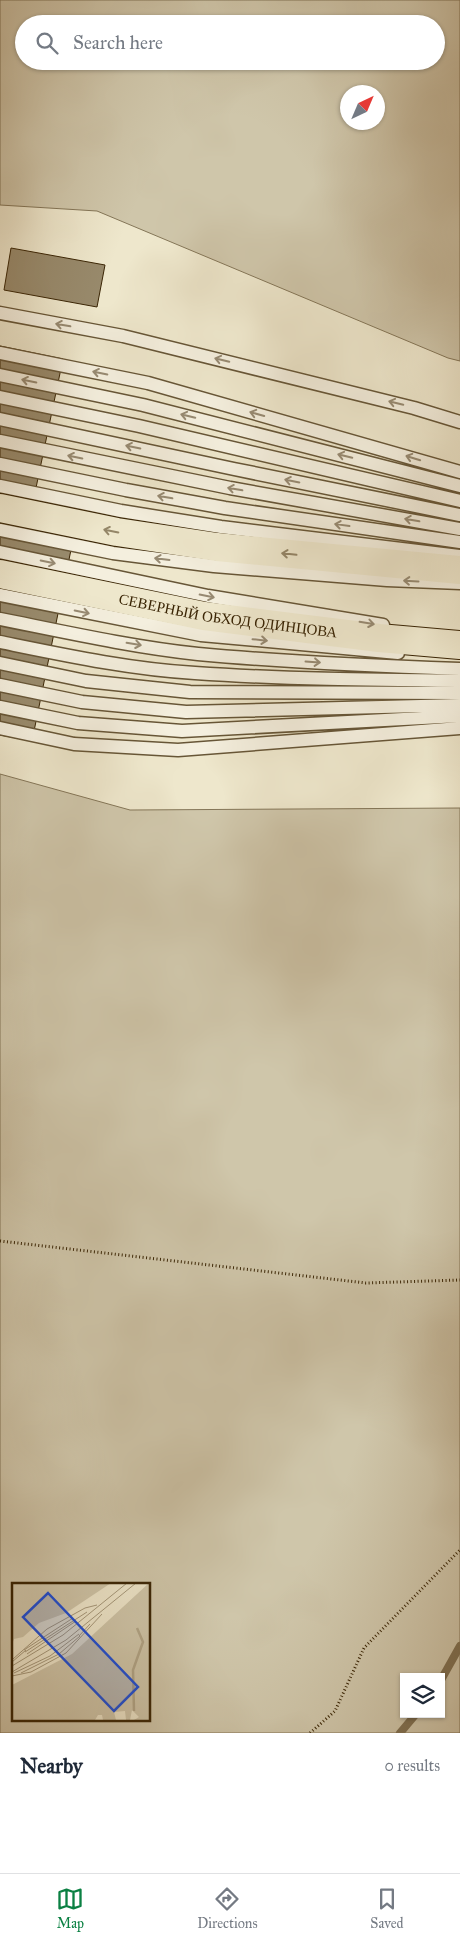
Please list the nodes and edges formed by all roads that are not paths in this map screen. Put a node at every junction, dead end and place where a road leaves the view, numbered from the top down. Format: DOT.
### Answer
graph roads {
  1 [pos="0,313"];
  2 [pos="0,353"];
  3 [pos="0,376"];
  4 [pos="0,398"];
  5 [pos="0,419"];
  6 [pos="460,422"];
  7 [pos="0,441"];
  8 [pos="0,464"];
  9 [pos="460,472"];
  10 [pos="0,486"];
  11 [pos="460,486"];
  12 [pos="460,500"];
  13 [pos="0,508"];
  14 [pos="460,514"];
  15 [pos="460,529"];
  16 [pos="0,530"];
  17 [pos="460,542"];
  18 [pos="0,552"];
  19 [pos="460,556"];
  20 [pos="460,570"];
  21 [pos="0,574"];
  22 [pos="460,583"];
  23 [pos="0,595"];
  24 [pos="0,618"];
  25 [pos="460,633"];
  26 [pos="0,642"];
  27 [pos="460,645"];
  28 [pos="414,654"];
  29 [pos="432,655"];
  30 [pos="460,657"];
  31 [pos="0,663"];
  32 [pos="460,669"];
  33 [pos="460,681"];
  34 [pos="0,685"];
  35 [pos="460,693"];
  36 [pos="460,704"];
  37 [pos="0,707"];
  38 [pos="460,716"];
  39 [pos="0,728"];
  40 [pos="460,728"];
  6 -- 1 [label="lane, one-way"];
  9 -- 2 [label="lane, one-way"];
  11 -- 3 [label="lane, one-way"];
  4 -- 12 [label="lane"];
  14 -- 5 [label="lane, one-way"];
  15 -- 7 [label="lane, one-way"];
  17 -- 8 [label="lane, one-way"];
  10 -- 19 [label="lane"];
  20 -- 13 [label="highway, one-way"];
  22 -- 16 [label="lane, one-way"];
  18 -- 25 [label="lane, one-way"];
  21 -- 27 [label="highway, СЕВЕРНЫЙ ОБХОД ОДИНЦОВА"];
  23 -- 28 [label="lane, one-way"];
  24 -- 32 [label="lane, one-way"];
  26 -- 33 [label="lane"];
  29 -- 30 [label="lane"];
  31 -- 35 [label="lane"];
  34 -- 36 [label="lane"];
  37 -- 38 [label="lane"];
  39 -- 40 [label="lane"];
}
